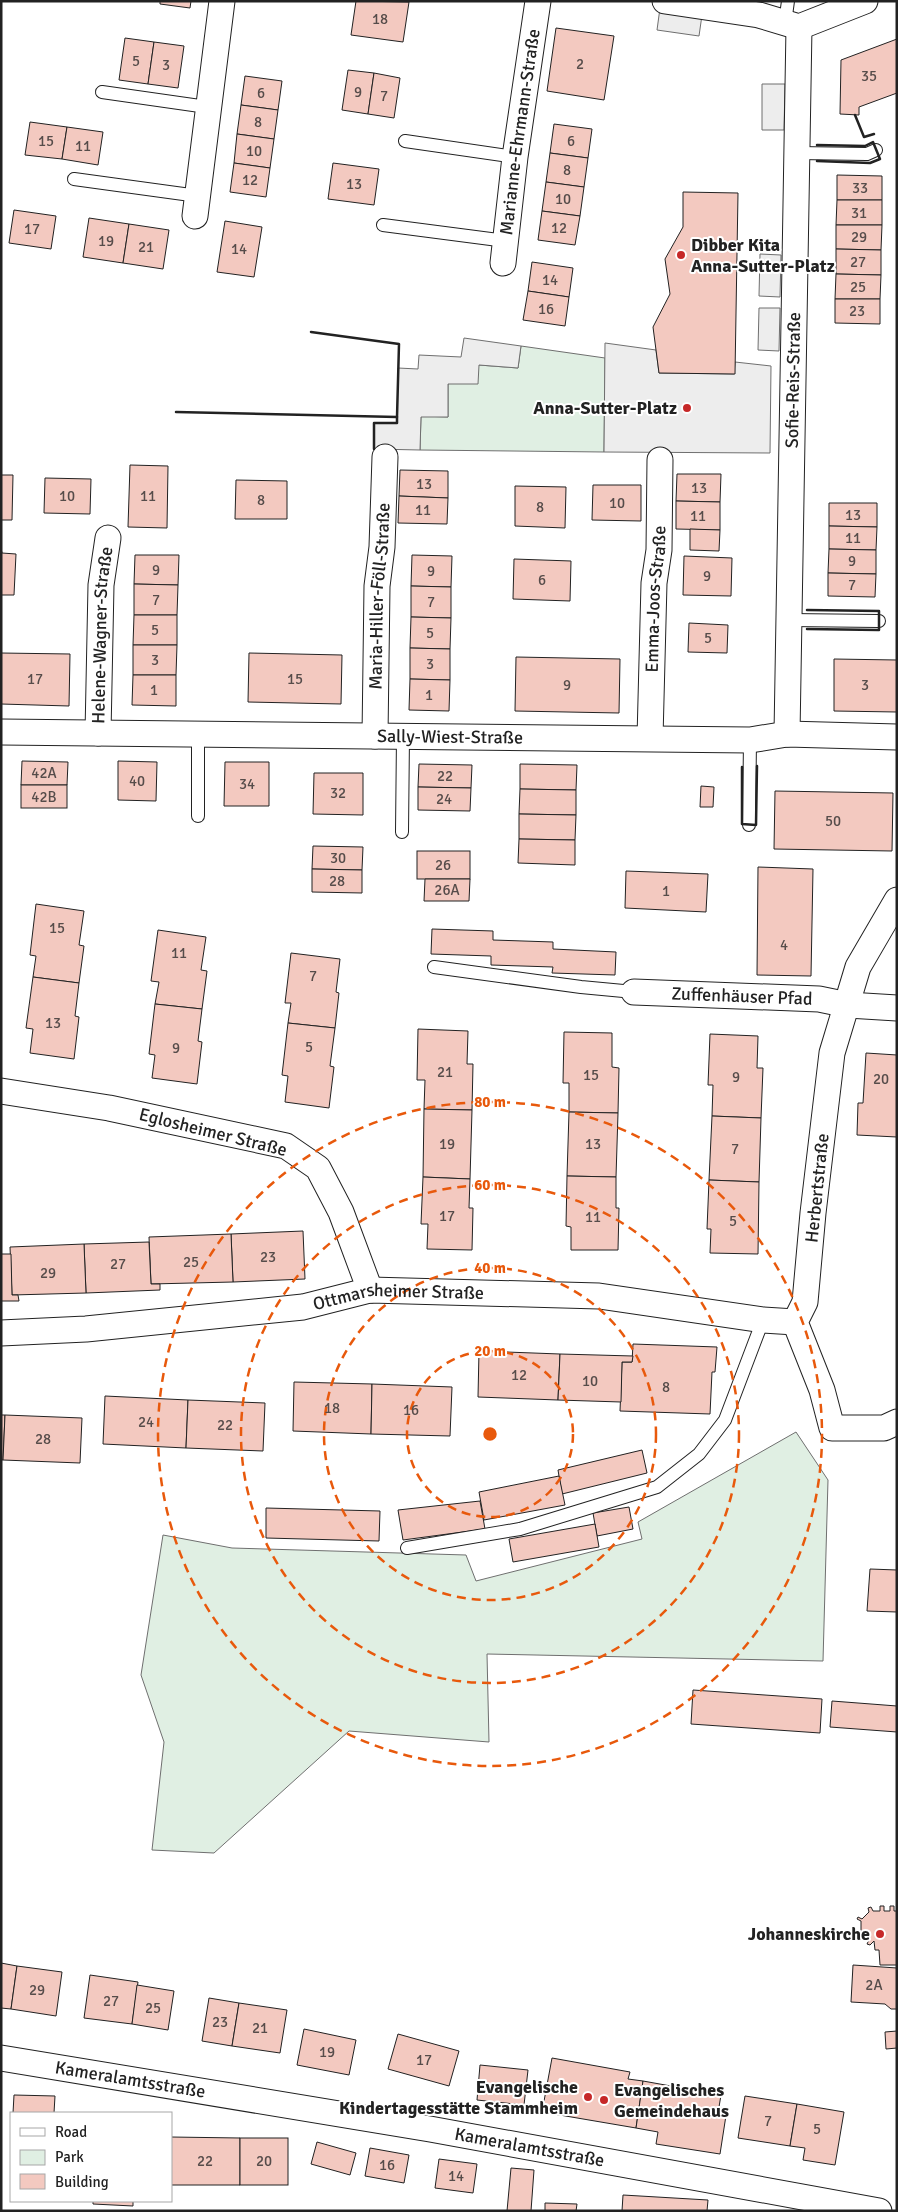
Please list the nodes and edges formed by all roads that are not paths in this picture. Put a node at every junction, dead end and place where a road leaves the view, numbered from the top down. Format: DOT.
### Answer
graph roads {
  1 [pos="222,1"];
  2 [pos="538,1"];
  3 [pos="665,1"];
  4 [pos="865,1"];
  5 [pos="791,17"];
  6 [pos="102,92"];
  7 [pos="207,107"];
  8 [pos="405,141"];
  9 [pos="876,150"];
  10 [pos="797,153"];
  11 [pos="515,157"];
  12 [pos="74,178"];
  13 [pos="196,206"];
  14 [pos="383,225"];
  15 [pos="504,252"];
  16 [pos="385,457"];
  17 [pos="660,460"];
  18 [pos="108,538"];
  19 [pos="789,620"];
  20 [pos="879,621"];
  21 [pos="1,732"];
  22 [pos="98,733"];
  23 [pos="198,734"];
  24 [pos="787,734"];
  25 [pos="375,736"];
  26 [pos="403,736"];
  27 [pos="897,737"];
  28 [pos="650,738"];
  29 [pos="750,740"];
  30 [pos="198,816"];
  31 [pos="749,824"];
  32 [pos="402,832"];
  33 [pos="897,900"];
  34 [pos="434,967"];
  35 [pos="634,992"];
  36 [pos="848,1005"];
  37 [pos="897,1008"];
  38 [pos="1,1091"];
  39 [pos="370,1290"];
  40 [pos="763,1320"];
  41 [pos="795,1322"];
  42 [pos="1,1333"];
  43 [pos="890,1425"];
  44 [pos="407,1548"];
  45 [pos="1,2058"];
  46 [pos="879,2211"];
  1 -- 7 [label="street"];
  2 -- 11 [label="street, Marianne-Ehrmann-Straße"];
  3 -- 5 [label="street"];
  4 -- 5 [label="street"];
  5 -- 10 [label="street, Sofie-Reis-Straße"];
  6 -- 7 [label="lane"];
  7 -- 13 [label="street"];
  8 -- 11 [label="lane"];
  9 -- 10 [label="lane"];
  10 -- 19 [label="street, Sofie-Reis-Straße"];
  11 -- 15 [label="street, Marianne-Ehrmann-Straße"];
  12 -- 13 [label="lane"];
  14 -- 15 [label="lane"];
  16 -- 25 [label="street, Maria-Hiller-Föll-Straße"];
  17 -- 28 [label="street, Emma-Joos-Straße"];
  18 -- 22 [label="street, Helene-Wagner-Straße"];
  19 -- 20 [label="lane"];
  19 -- 24 [label="street, Sofie-Reis-Straße"];
  21 -- 22 [label="street, Sally-Wiest-Straße"];
  22 -- 23 [label="street, Sally-Wiest-Straße"];
  23 -- 25 [label="street, Sally-Wiest-Straße"];
  23 -- 30 [label="lane"];
  24 -- 27 [label="street, Sally-Wiest-Straße"];
  24 -- 29 [label="street, Sally-Wiest-Straße"];
  25 -- 26 [label="street, Sally-Wiest-Straße"];
  26 -- 28 [label="street, Sally-Wiest-Straße"];
  26 -- 32 [label="lane"];
  28 -- 29 [label="street, Sally-Wiest-Straße"];
  29 -- 31 [label="lane"];
  33 -- 36 [label="street, Herbertstraße"];
  34 -- 35 [label="lane"];
  35 -- 36 [label="street, Zuffenhäuser Pfad"];
  36 -- 37 [label="street, Zuffenhäuser Pfad"];
  36 -- 41 [label="street, Herbertstraße"];
  38 -- 39 [label="street, Eglosheimer Straße"];
  39 -- 40 [label="street, Ottmarsheimer Straße"];
  39 -- 42 [label="street, Ottmarsheimer Straße"];
  40 -- 41 [label="street, Ottmarsheimer Straße"];
  40 -- 44 [label="lane"];
  41 -- 43 [label="street"];
  45 -- 46 [label="street, Kameralamtsstraße"];
}
